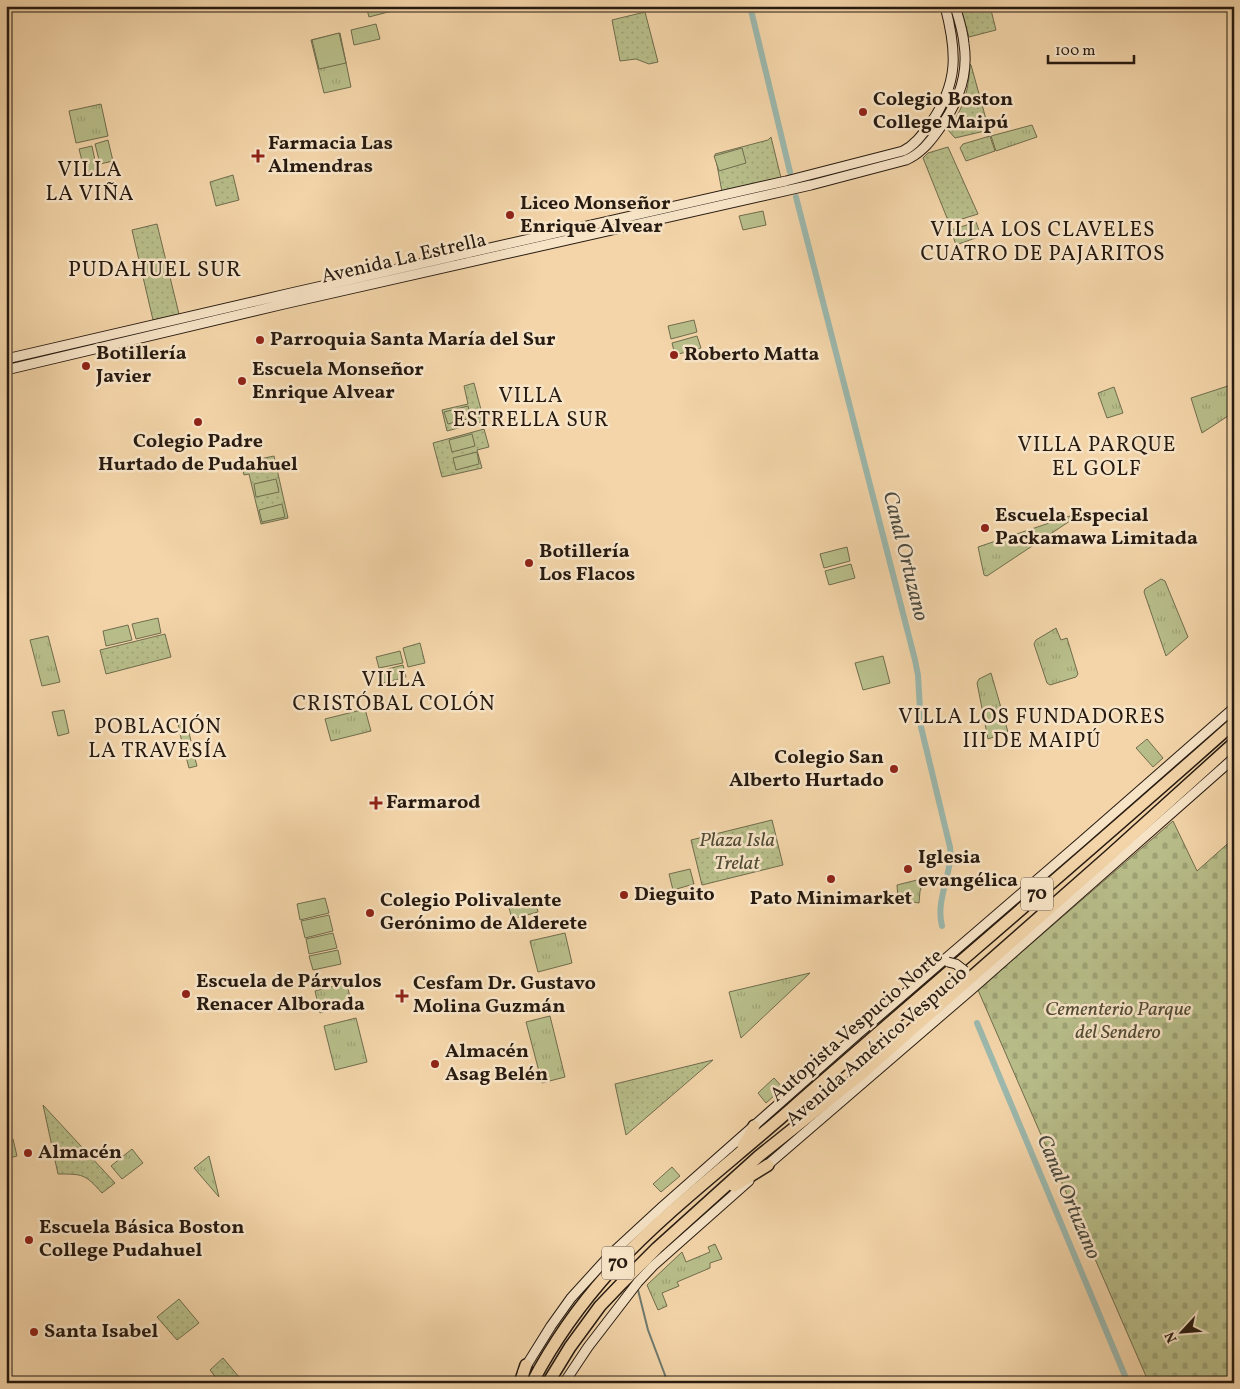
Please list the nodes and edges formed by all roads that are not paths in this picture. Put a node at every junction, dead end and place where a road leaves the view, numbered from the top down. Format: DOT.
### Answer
graph roads {
  1 [pos="945,6"];
  2 [pos="955,6"];
  3 [pos="6,359"];
  4 [pos="6,370"];
  5 [pos="1234,708"];
  6 [pos="1234,723"];
  7 [pos="1234,743"];
  8 [pos="1234,758"];
  9 [pos="945,962"];
  10 [pos="965,971"];
  11 [pos="754,1126"];
  12 [pos="728,1163"];
  13 [pos="768,1165"];
  14 [pos="701,1208"];
  15 [pos="526,1365"];
  16 [pos="518,1383"];
  17 [pos="532,1383"];
  18 [pos="548,1383"];
  19 [pos="564,1383"];
  1 -- 3 [label="main road, Avenida La Estrella"];
  2 -- 4 [label="main road, Avenida La Estrella"];
  5 -- 9 [label="main road, Avenida Américo Vespucio"];
  6 -- 12 [label="highway, Autopista Vespucio Norte / 70"];
  7 -- 14 [label="highway, Autopista Vespucio Norte / 70"];
  8 -- 13 [label="main road, Avenida Américo Vespucio"];
  9 -- 10 [label="main road, bridge"];
  9 -- 11 [label="main road, Avenida Américo Vespucio"];
  11 -- 12 [label="highway"];
  11 -- 15 [label="main road, Avenida Américo Vespucio"];
  12 -- 17 [label="highway, Autopista Vespucio Norte / 70"];
  13 -- 14 [label="highway"];
  13 -- 19 [label="main road, Avenida Américo Vespucio"];
  14 -- 18 [label="highway, Autopista Vespucio Norte / 70"];
  15 -- 16 [label="highway"];
}
